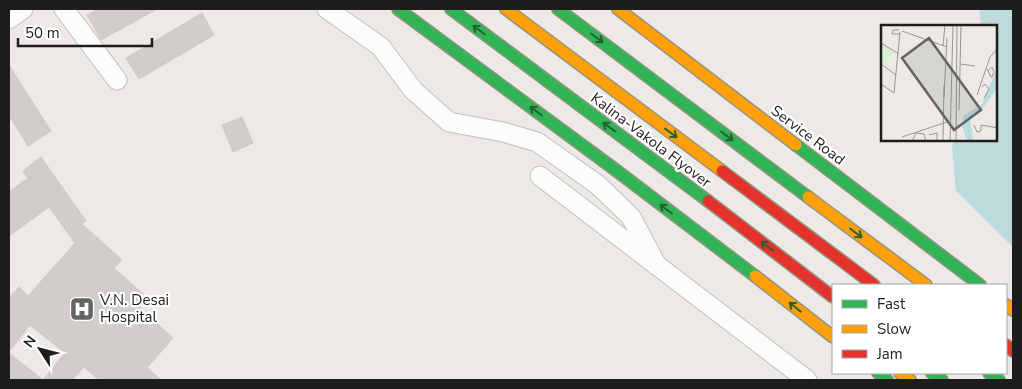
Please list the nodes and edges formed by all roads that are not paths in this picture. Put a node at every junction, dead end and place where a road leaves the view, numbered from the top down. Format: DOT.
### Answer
graph roads {
  1 [pos="23,9"];
  2 [pos="64,9"];
  3 [pos="327,9"];
  4 [pos="398,9"];
  5 [pos="415,9"];
  6 [pos="450,9"];
  7 [pos="506,9"];
  8 [pos="558,9"];
  9 [pos="618,9"];
  10 [pos="9,19"];
  11 [pos="118,80"];
  12 [pos="540,176"];
  13 [pos="657,266"];
  14 [pos="873,284"];
  15 [pos="925,284"];
  16 [pos="979,284"];
  17 [pos="832,296"];
  18 [pos="802,298"];
  19 [pos="832,336"];
  20 [pos="807,380"];
  1 -- 10 [label="street"];
  2 -- 11 [label="street"];
  3 -- 13 [label="street"];
  19 -- 4 [label="main road, one-way"];
  5 -- 18 [label="main road"];
  17 -- 6 [label="main road, Kalina-Vakola Flyover, one-way"];
  7 -- 14 [label="main road, Kalina-Vakola Flyover, one-way"];
  8 -- 15 [label="main road, one-way"];
  9 -- 16 [label="main road, Service Road"];
  12 -- 13 [label="street"];
  13 -- 20 [label="street"];
}
